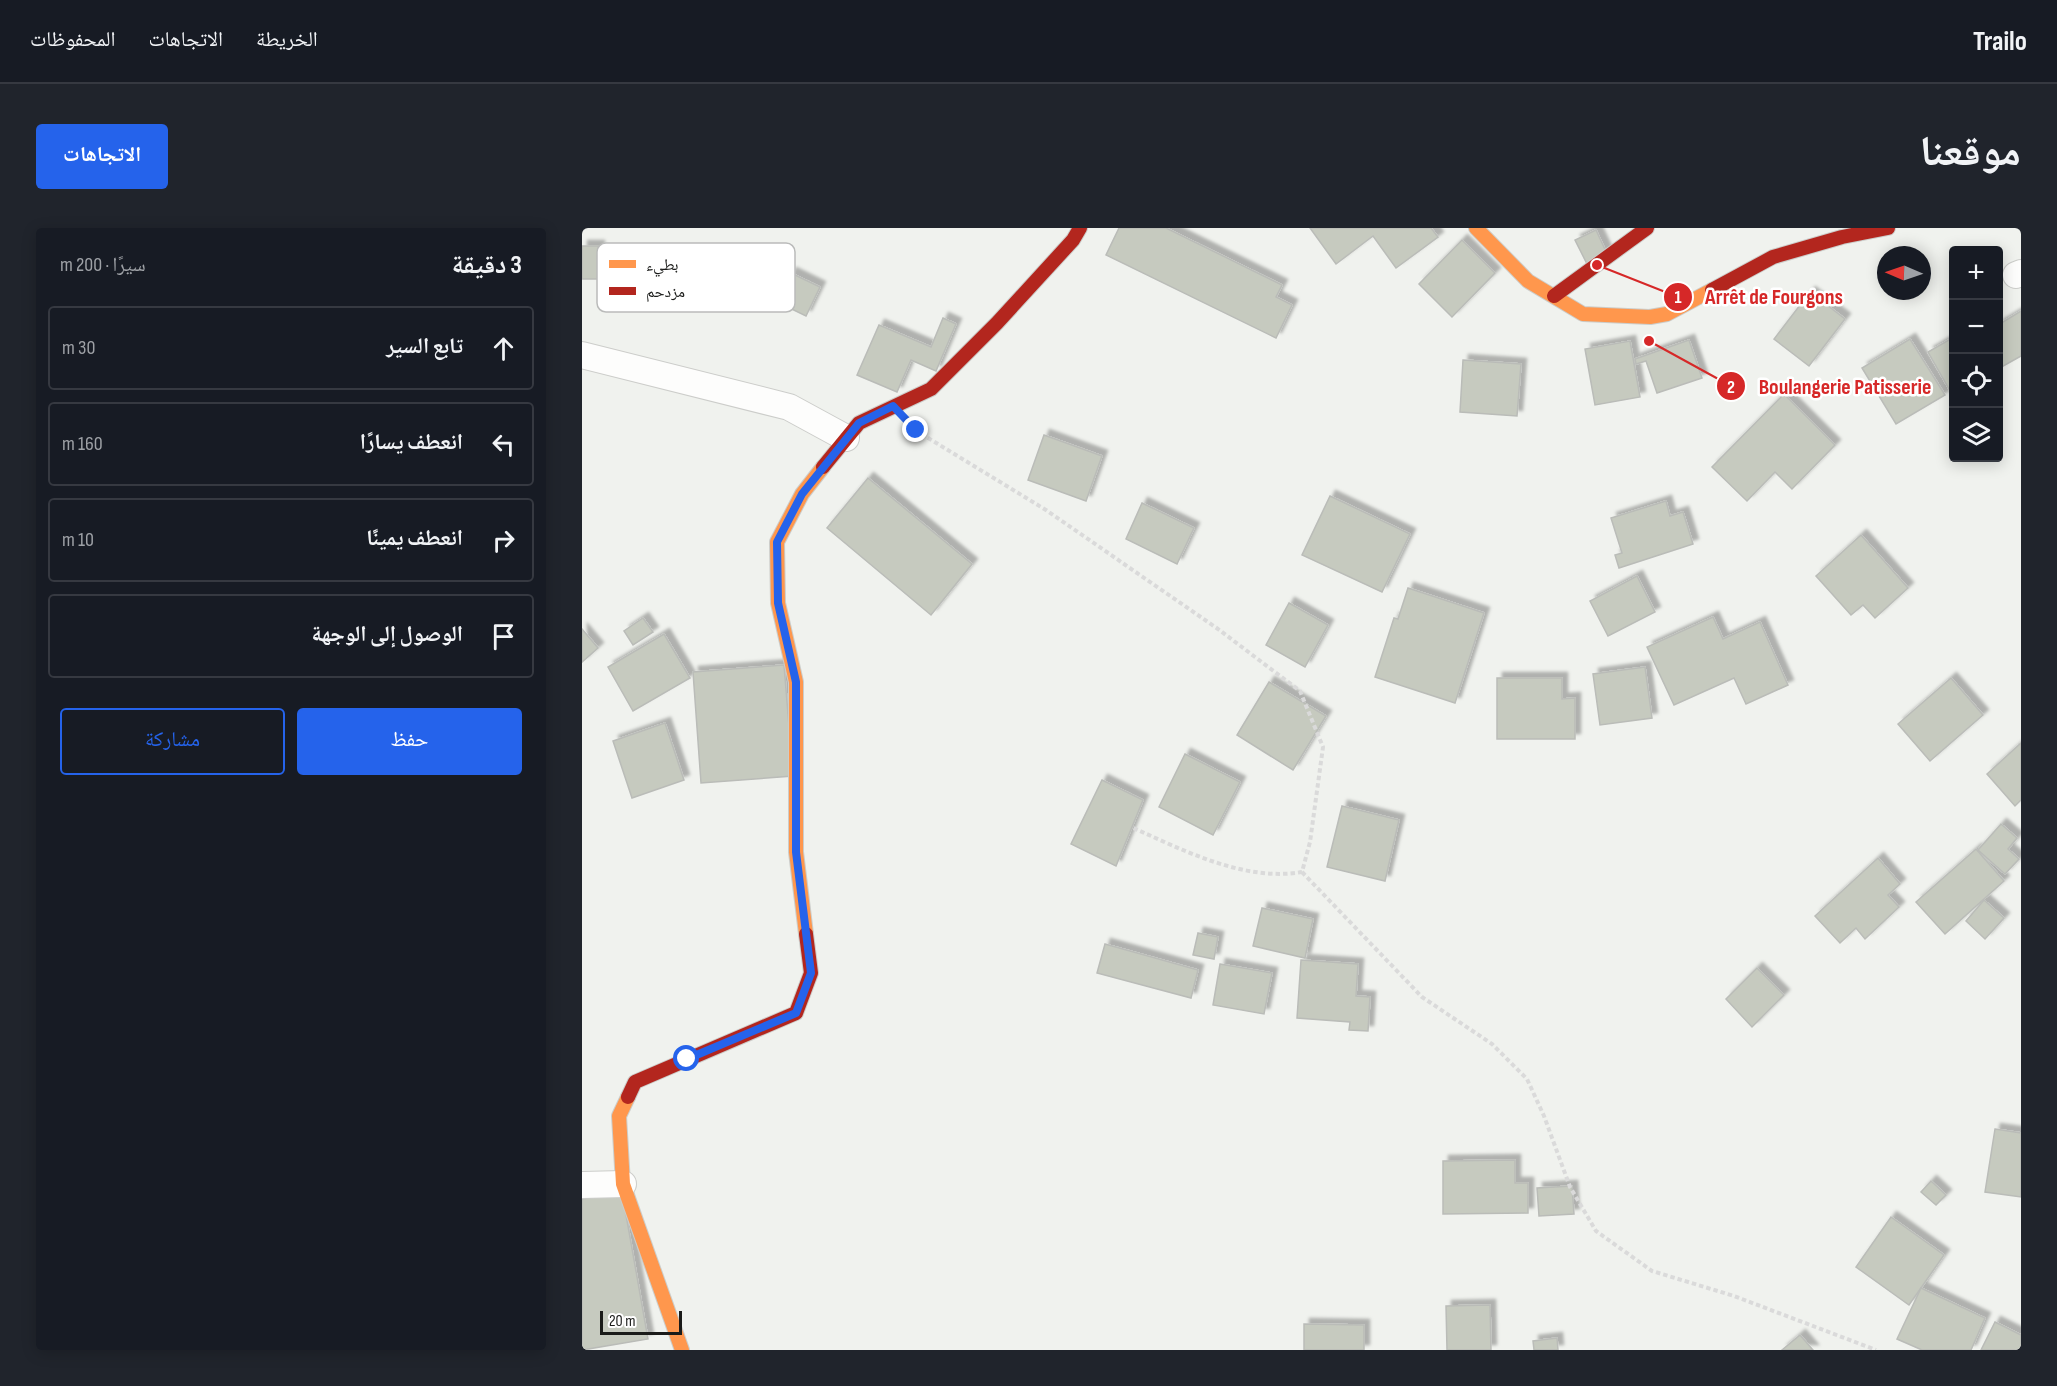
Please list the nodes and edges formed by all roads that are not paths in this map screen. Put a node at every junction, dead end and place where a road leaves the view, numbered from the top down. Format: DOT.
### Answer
graph roads {
  1 [pos="1080,228"];
  2 [pos="1476,228"];
  3 [pos="1647,228"];
  4 [pos="1888,228"];
  5 [pos="1850,233"];
  6 [pos="1554,296"];
  7 [pos="582,355"];
  8 [pos="846,438"];
  9 [pos="623,1184"];
  10 [pos="582,1185"];
  11 [pos="682,1350"];
  1 -- 8 [label="street"];
  2 -- 6 [label="street"];
  3 -- 6 [label="street"];
  4 -- 5 [label="street"];
  5 -- 6 [label="street"];
  7 -- 8 [label="street"];
  8 -- 9 [label="street"];
  9 -- 10 [label="street"];
  9 -- 11 [label="street"];
}
